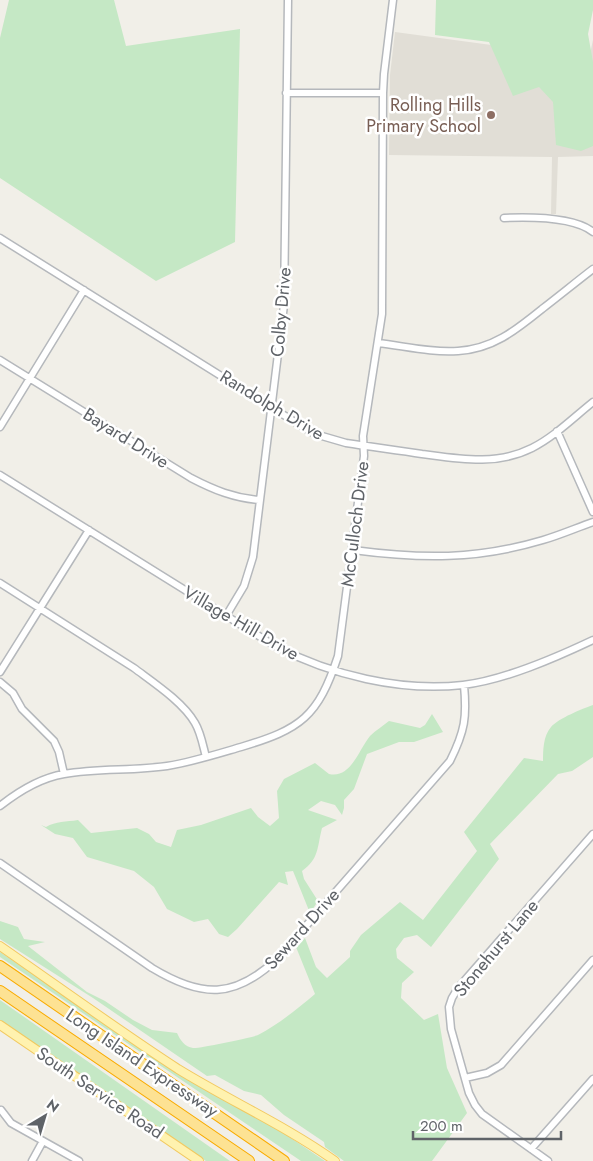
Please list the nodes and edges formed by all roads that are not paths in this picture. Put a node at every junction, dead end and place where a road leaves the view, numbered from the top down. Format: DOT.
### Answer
graph roads {
  1 [pos="288,0"];
  2 [pos="393,0"];
  3 [pos="286,93"];
  4 [pos="383,93"];
  5 [pos="504,218"];
  6 [pos="593,232"];
  7 [pos="0,238"];
  8 [pos="593,269"];
  9 [pos="84,290"];
  10 [pos="378,343"];
  11 [pos="0,360"];
  12 [pos="30,378"];
  13 [pos="593,402"];
  14 [pos="272,406"];
  15 [pos="0,427"];
  16 [pos="557,431"];
  17 [pos="364,446"];
  18 [pos="0,475"];
  19 [pos="259,500"];
  20 [pos="593,512"];
  21 [pos="593,522"];
  22 [pos="89,530"];
  23 [pos="353,550"];
  24 [pos="0,583"];
  25 [pos="39,608"];
  26 [pos="226,616"];
  27 [pos="593,640"];
  28 [pos="333,670"];
  29 [pos="0,672"];
  30 [pos="0,682"];
  31 [pos="464,685"];
  32 [pos="206,757"];
  33 [pos="64,774"];
  34 [pos="0,806"];
  35 [pos="593,834"];
  36 [pos="0,863"];
  37 [pos="0,946"];
  38 [pos="593,960"];
  39 [pos="0,966"];
  40 [pos="0,991"];
  41 [pos="0,1025"];
  42 [pos="464,1078"];
  43 [pos="593,1079"];
  44 [pos="0,1110"];
  45 [pos="43,1141"];
  46 [pos="531,1149"];
  47 [pos="32,1161"];
  48 [pos="79,1161"];
  49 [pos="199,1161"];
  50 [pos="249,1161"];
  51 [pos="284,1161"];
  52 [pos="336,1161"];
  53 [pos="548,1161"];
  1 -- 3 [label="street, Colby Drive"];
  2 -- 4 [label="street, McCulloch Drive"];
  3 -- 4 [label="street"];
  3 -- 14 [label="street, Colby Drive"];
  4 -- 10 [label="street, McCulloch Drive"];
  5 -- 6 [label="street"];
  7 -- 9 [label="street, Randolph Drive"];
  8 -- 10 [label="street"];
  9 -- 12 [label="street"];
  9 -- 14 [label="street, Randolph Drive"];
  10 -- 17 [label="street, McCulloch Drive"];
  11 -- 12 [label="street, Bayard Drive"];
  12 -- 15 [label="street"];
  12 -- 19 [label="street, Bayard Drive"];
  13 -- 16 [label="street, Randolph Drive"];
  14 -- 17 [label="street, Randolph Drive"];
  14 -- 19 [label="street, Colby Drive"];
  16 -- 17 [label="street, Randolph Drive"];
  16 -- 20 [label="street"];
  17 -- 23 [label="street, McCulloch Drive"];
  18 -- 22 [label="street, Village Hill Drive"];
  19 -- 26 [label="street, Colby Drive"];
  21 -- 23 [label="street"];
  22 -- 25 [label="street"];
  22 -- 26 [label="street, Village Hill Drive"];
  23 -- 28 [label="street, McCulloch Drive"];
  24 -- 25 [label="street"];
  25 -- 29 [label="street"];
  25 -- 32 [label="street"];
  26 -- 28 [label="street, Village Hill Drive"];
  27 -- 31 [label="street, Village Hill Drive"];
  28 -- 31 [label="street, Village Hill Drive"];
  28 -- 32 [label="street, McCulloch Drive"];
  30 -- 33 [label="street"];
  31 -- 36 [label="street, Seward Drive"];
  32 -- 33 [label="street, McCulloch Drive"];
  33 -- 34 [label="street, McCulloch Drive"];
  35 -- 42 [label="street, Stonehurst Lane"];
  37 -- 52 [label="main road"];
  38 -- 42 [label="street"];
  39 -- 51 [label="highway, Long Island Expressway"];
  40 -- 50 [label="highway, Long Island Expressway"];
  41 -- 49 [label="main road, South Service Road"];
  42 -- 46 [label="street, Stonehurst Lane"];
  43 -- 46 [label="street"];
  44 -- 45 [label="street"];
  45 -- 47 [label="street"];
  45 -- 48 [label="street"];
  46 -- 53 [label="street, Stonehurst Lane"];
}
